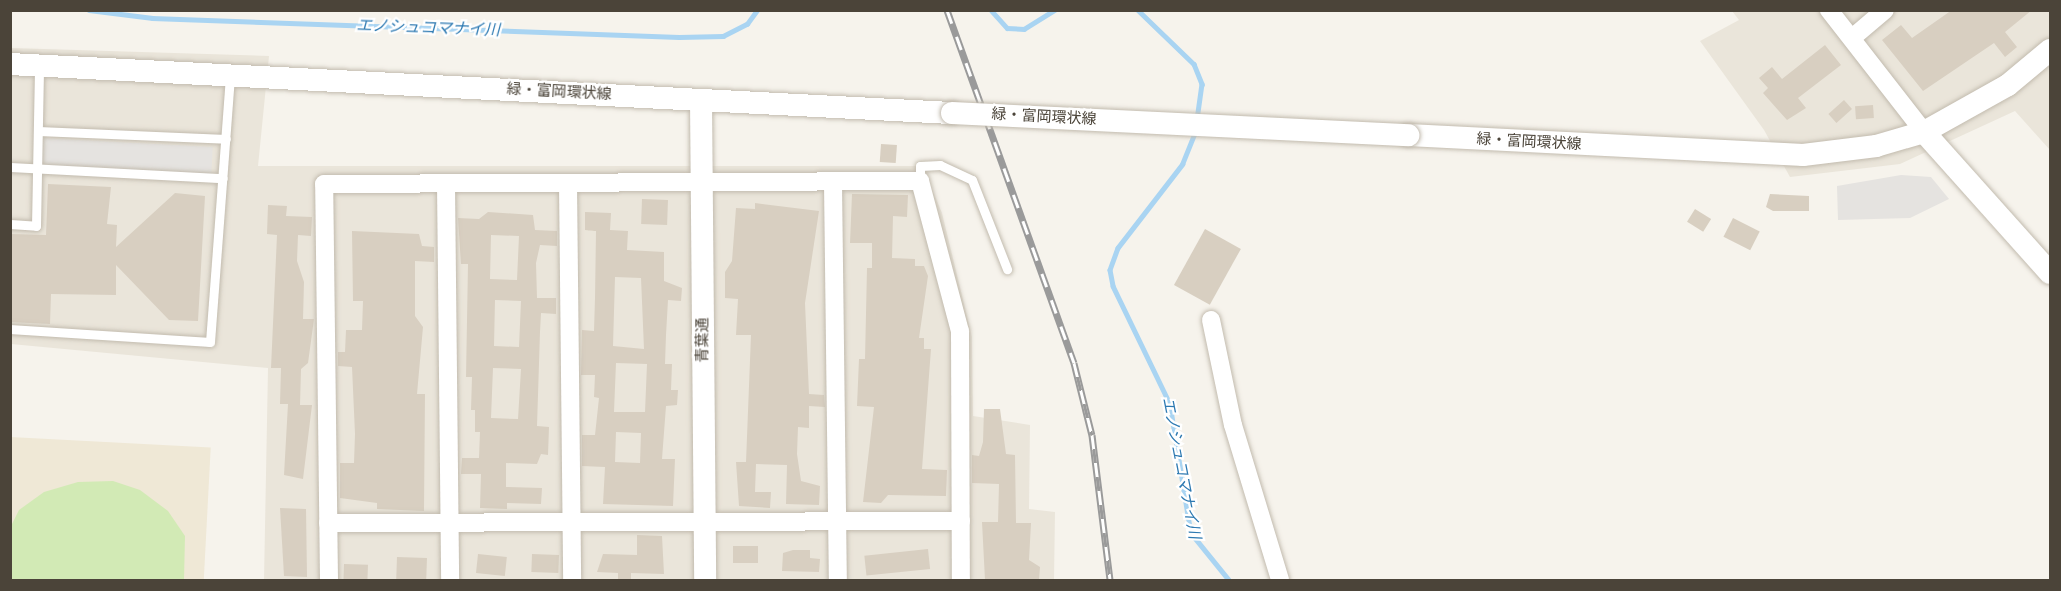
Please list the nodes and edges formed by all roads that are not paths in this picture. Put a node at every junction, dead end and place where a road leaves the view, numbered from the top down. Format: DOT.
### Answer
graph roads {
  1 [pos="1829,10"];
  2 [pos="1885,10"];
  3 [pos="1852,38"];
  4 [pos="2050,50"];
  5 [pos="10,64"];
  6 [pos="39,66"];
  7 [pos="230,75"];
  8 [pos="701,100"];
  9 [pos="38,131"];
  10 [pos="1924,132"];
  11 [pos="226,139"];
  12 [pos="10,167"];
  13 [pos="37,169"];
  14 [pos="223,178"];
  15 [pos="920,181"];
  16 [pos="568,183"];
  17 [pos="702,183"];
  18 [pos="832,183"];
  19 [pos="446,184"];
  20 [pos="10,224"];
  21 [pos="1007,269"];
  22 [pos="2050,273"];
  23 [pos="1211,320"];
  24 [pos="10,329"];
  25 [pos="704,521"];
  26 [pos="961,521"];
  27 [pos="837,522"];
  28 [pos="328,523"];
  29 [pos="572,523"];
  30 [pos="450,524"];
  31 [pos="329,580"];
  32 [pos="450,580"];
  33 [pos="572,580"];
  34 [pos="705,580"];
  35 [pos="838,580"];
  36 [pos="961,580"];
  37 [pos="1280,580"];
  1 -- 3 [label="street"];
  2 -- 3 [label="street"];
  3 -- 10 [label="street"];
  4 -- 10 [label="street, 緑・富岡環状線"];
  5 -- 6 [label="street, 緑・富岡環状線"];
  6 -- 7 [label="street, 緑・富岡環状線"];
  6 -- 9 [label="lane"];
  7 -- 8 [label="street, 緑・富岡環状線"];
  7 -- 11 [label="lane"];
  8 -- 10 [label="street, 緑・富岡環状線, bridge"];
  8 -- 17 [label="street, 青葉通"];
  9 -- 11 [label="lane"];
  9 -- 13 [label="lane"];
  10 -- 22 [label="street"];
  11 -- 14 [label="lane"];
  12 -- 13 [label="lane"];
  13 -- 14 [label="lane"];
  13 -- 20 [label="lane"];
  14 -- 24 [label="lane"];
  15 -- 18 [label="street"];
  15 -- 21 [label="lane"];
  15 -- 26 [label="street"];
  16 -- 17 [label="street"];
  16 -- 19 [label="street"];
  16 -- 29 [label="street"];
  17 -- 18 [label="street"];
  17 -- 25 [label="street, 青葉通"];
  18 -- 27 [label="street"];
  19 -- 28 [label="street"];
  19 -- 30 [label="street"];
  23 -- 37 [label="street"];
  25 -- 27 [label="street"];
  25 -- 29 [label="street"];
  25 -- 34 [label="street, 青葉通"];
  26 -- 27 [label="street"];
  26 -- 36 [label="street"];
  27 -- 35 [label="street"];
  28 -- 30 [label="street"];
  28 -- 31 [label="street"];
  29 -- 30 [label="street"];
  29 -- 33 [label="street"];
  30 -- 32 [label="street"];
}
